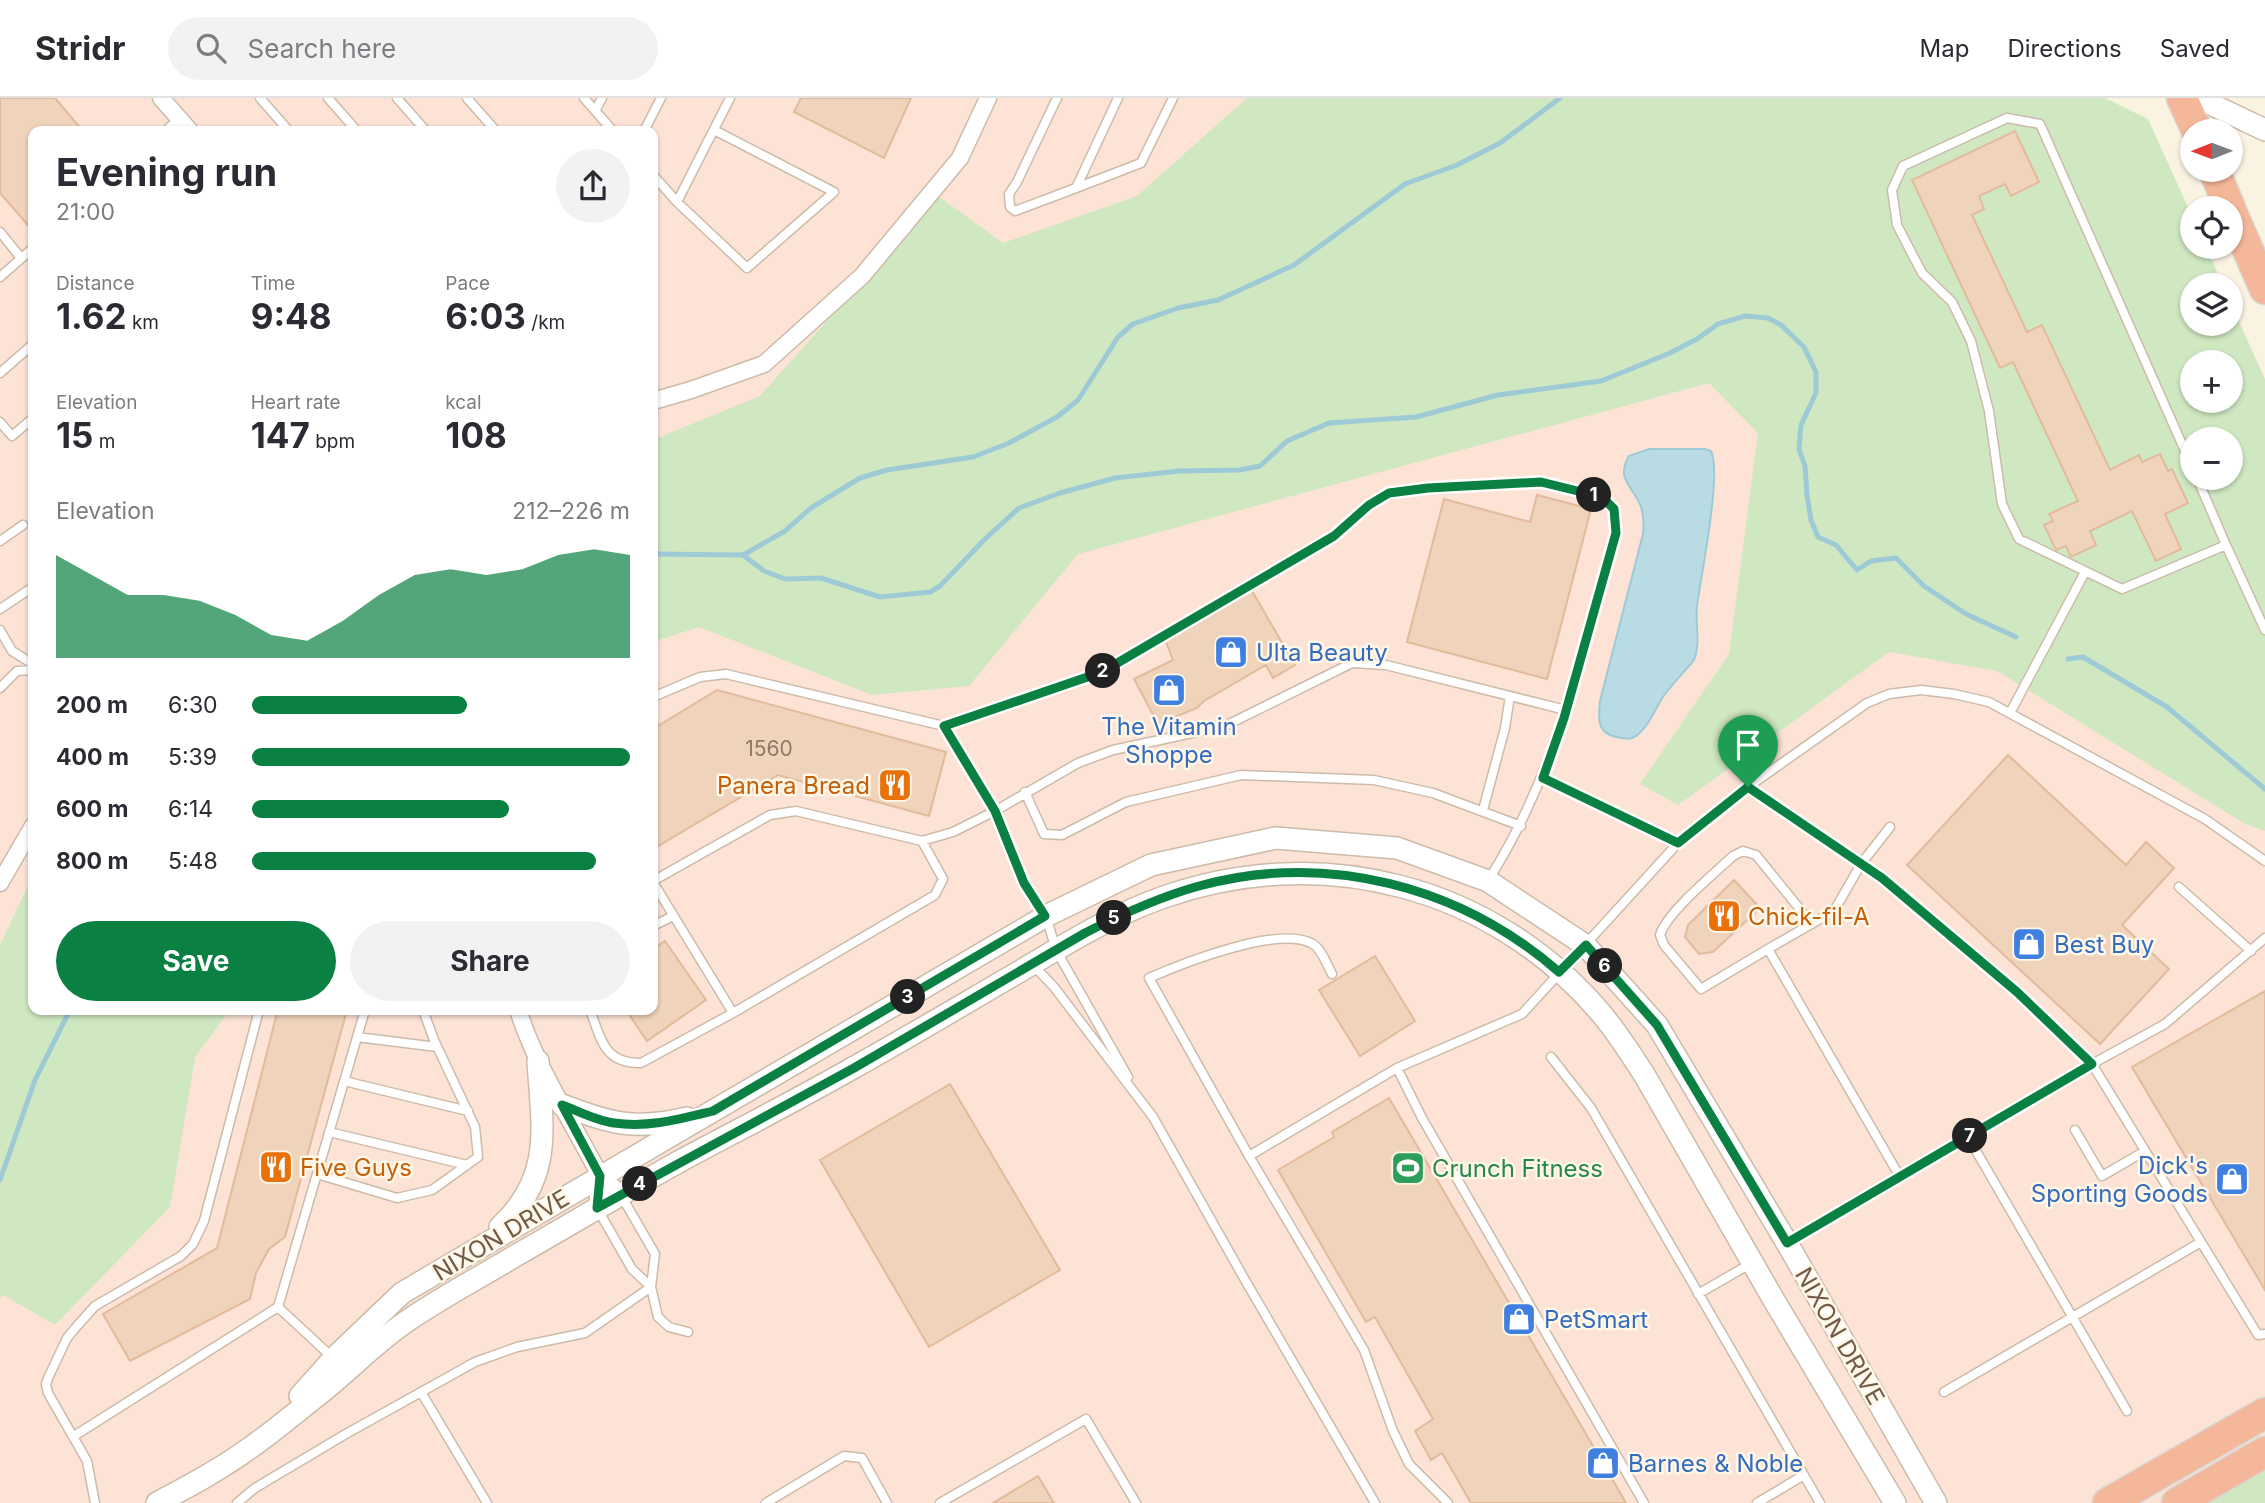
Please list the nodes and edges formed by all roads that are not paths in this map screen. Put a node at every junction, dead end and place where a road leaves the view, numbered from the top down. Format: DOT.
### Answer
graph roads {
  1 [pos="161,98"];
  2 [pos="260,98"];
  3 [pos="328,98"];
  4 [pos="397,98"];
  5 [pos="467,98"];
  6 [pos="584,98"];
  7 [pos="602,98"];
  8 [pos="661,98"];
  9 [pos="730,98"];
  10 [pos="988,98"];
  11 [pos="1057,98"];
  12 [pos="1118,98"];
  13 [pos="1173,98"];
  14 [pos="2182,98"];
  15 [pos="2198,98"];
  16 [pos="595,111"];
  17 [pos="2192,119"];
  18 [pos="184,125"];
  19 [pos="285,126"];
  20 [pos="353,126"];
  21 [pos="422,126"];
  22 [pos="492,126"];
  23 [pos="608,126"];
  24 [pos="647,126"];
  25 [pos="714,130"];
  26 [pos="2265,130"];
  27 [pos="658,181"];
  28 [pos="1076,188"];
  29 [pos="677,202"];
  30 [pos="0,232"];
  31 [pos="2243,237"];
  32 [pos="28,252"];
  33 [pos="21,258"];
  34 [pos="0,277"];
  35 [pos="2265,289"];
  36 [pos="28,348"];
  37 [pos="0,373"];
  38 [pos="658,400"];
  39 [pos="0,422"];
  40 [pos="28,422"];
  41 [pos="2180,440"];
  42 [pos="2202,490"];
  43 [pos="23,525"];
  44 [pos="0,541"];
  45 [pos="2226,545"];
  46 [pos="2085,572"];
  47 [pos="28,590"];
  48 [pos="0,609"];
  49 [pos="0,630"];
  50 [pos="2265,630"];
  51 [pos="28,661"];
  52 [pos="28,670"];
  53 [pos="0,688"];
  54 [pos="658,695"];
  55 [pos="1510,696"];
  56 [pos="1566,709"];
  57 [pos="2010,713"];
  58 [pos="944,726"];
  59 [pos="1543,778"];
  60 [pos="1748,787"];
  61 [pos="1025,792"];
  62 [pos="1483,810"];
  63 [pos="995,811"];
  64 [pos="1521,826"];
  65 [pos="1890,827"];
  66 [pos="28,835"];
  67 [pos="922,841"];
  68 [pos="1678,843"];
  69 [pos="2265,861"];
  70 [pos="1861,864"];
  71 [pos="658,879"];
  72 [pos="1488,881"];
  73 [pos="0,883"];
  74 [pos="2179,887"];
  75 [pos="658,890"];
  76 [pos="673,916"];
  77 [pos="1045,916"];
  78 [pos="1812,923"];
  79 [pos="658,924"];
  80 [pos="2265,939"];
  81 [pos="1586,945"];
  82 [pos="1768,949"];
  83 [pos="1056,950"];
  84 [pos="2251,951"];
  85 [pos="1032,964"];
  86 [pos="1559,972"];
  87 [pos="1332,974"];
  88 [pos="733,1013"];
  89 [pos="258,1015"];
  90 [pos="364,1015"];
  91 [pos="425,1015"];
  92 [pos="520,1015"];
  93 [pos="592,1015"];
  94 [pos="357,1037"];
  95 [pos="437,1047"];
  96 [pos="1550,1057"];
  97 [pos="538,1061"];
  98 [pos="2092,1064"];
  99 [pos="1397,1068"];
  100 [pos="344,1082"];
  101 [pos="1142,1101"];
  102 [pos="562,1105"];
  103 [pos="468,1111"];
  104 [pos="713,1111"];
  105 [pos="2075,1130"];
  106 [pos="329,1132"];
  107 [pos="1968,1137"];
  108 [pos="2145,1151"];
  109 [pos="1249,1156"];
  110 [pos="467,1165"];
  111 [pos="317,1174"];
  112 [pos="600,1176"];
  113 [pos="1900,1177"];
  114 [pos="621,1195"];
  115 [pos="597,1208"];
  116 [pos="2201,1242"];
  117 [pos="1787,1243"];
  118 [pos="477,1249"];
  119 [pos="1752,1262"];
  120 [pos="651,1287"];
  121 [pos="1699,1294"];
  122 [pos="278,1307"];
  123 [pos="2073,1317"];
  124 [pos="688,1332"];
  125 [pos="2265,1334"];
  126 [pos="334,1358"];
  127 [pos="421,1392"];
  128 [pos="1944,1392"];
  129 [pos="2127,1411"];
  130 [pos="2265,1413"];
  131 [pos="74,1436"];
  132 [pos="261,1439"];
  133 [pos="2265,1452"];
  134 [pos="1804,1475"];
  135 [pos="95,1503"];
  136 [pos="157,1503"];
  137 [pos="237,1503"];
  138 [pos="487,1503"];
  139 [pos="766,1503"];
  140 [pos="887,1503"];
  141 [pos="940,1503"];
  142 [pos="1136,1503"];
  143 [pos="1375,1503"];
  144 [pos="1448,1503"];
  145 [pos="1644,1503"];
  146 [pos="1757,1503"];
  147 [pos="1821,1503"];
  148 [pos="1895,1503"];
  149 [pos="1936,1503"];
  150 [pos="2108,1503"];
  151 [pos="2177,1503"];
  1 -- 18 [label="street"];
  2 -- 19 [label="lane"];
  3 -- 20 [label="lane"];
  4 -- 21 [label="lane"];
  5 -- 22 [label="lane"];
  6 -- 16 [label="lane"];
  7 -- 16 [label="lane"];
  8 -- 24 [label="lane"];
  9 -- 25 [label="lane"];
  10 -- 38 [label="street"];
  11 -- 28 [label="lane"];
  12 -- 28 [label="lane"];
  13 -- 28 [label="lane"];
  14 -- 17 [label="highway"];
  15 -- 26 [label="street"];
  16 -- 23 [label="lane"];
  25 -- 29 [label="lane"];
  25 -- 29 [label="lane"];
  27 -- 29 [label="lane"];
  30 -- 33 [label="lane"];
  31 -- 35 [label="highway"];
  32 -- 33 [label="lane"];
  33 -- 34 [label="lane"];
  36 -- 37 [label="lane"];
  39 -- 40 [label="lane"];
  41 -- 46 [label="lane"];
  42 -- 45 [label="lane"];
  43 -- 44 [label="lane"];
  45 -- 46 [label="lane"];
  45 -- 50 [label="lane"];
  46 -- 57 [label="lane"];
  47 -- 48 [label="lane"];
  49 -- 51 [label="lane"];
  52 -- 53 [label="lane"];
  54 -- 58 [label="lane"];
  55 -- 56 [label="lane"];
  55 -- 61 [label="lane"];
  55 -- 62 [label="lane"];
  56 -- 58 [label="lane"];
  56 -- 59 [label="lane"];
  57 -- 60 [label="lane"];
  57 -- 69 [label="lane"];
  58 -- 63 [label="lane"];
  59 -- 64 [label="lane"];
  59 -- 68 [label="lane"];
  60 -- 68 [label="lane"];
  60 -- 70 [label="lane"];
  61 -- 62 [label="lane"];
  61 -- 63 [label="lane"];
  62 -- 64 [label="lane"];
  63 -- 67 [label="lane"];
  63 -- 77 [label="lane"];
  64 -- 72 [label="lane"];
  65 -- 70 [label="lane"];
  66 -- 73 [label="street"];
  67 -- 71 [label="lane"];
  67 -- 88 [label="lane"];
  68 -- 81 [label="lane"];
  70 -- 78 [label="lane"];
  70 -- 98 [label="lane"];
  72 -- 77 [label="street, NIXON DRIVE"];
  72 -- 81 [label="street, NIXON DRIVE"];
  74 -- 84 [label="lane"];
  75 -- 76 [label="lane"];
  76 -- 79 [label="lane"];
  76 -- 88 [label="lane"];
  77 -- 83 [label="lane"];
  77 -- 104 [label="street, NIXON DRIVE"];
  78 -- 82 [label="lane"];
  78 -- 82 [label="lane"];
  80 -- 84 [label="lane"];
  81 -- 86 [label="lane"];
  81 -- 117 [label="street, NIXON DRIVE"];
  82 -- 113 [label="lane"];
  83 -- 85 [label="street, NIXON DRIVE"];
  83 -- 86 [label="street, NIXON DRIVE"];
  83 -- 101 [label="lane"];
  84 -- 98 [label="lane"];
  85 -- 101 [label="lane"];
  85 -- 114 [label="street, NIXON DRIVE"];
  86 -- 99 [label="lane"];
  86 -- 119 [label="street, NIXON DRIVE"];
  87 -- 109 [label="lane"];
  88 -- 93 [label="lane"];
  89 -- 131 [label="lane"];
  90 -- 94 [label="lane"];
  91 -- 95 [label="lane"];
  92 -- 97 [label="street"];
  94 -- 95 [label="lane"];
  94 -- 100 [label="lane"];
  95 -- 103 [label="lane"];
  96 -- 121 [label="lane"];
  97 -- 102 [label="street"];
  97 -- 118 [label="street"];
  98 -- 107 [label="lane"];
  98 -- 108 [label="lane"];
  99 -- 109 [label="lane"];
  99 -- 145 [label="lane"];
  100 -- 103 [label="lane"];
  100 -- 106 [label="lane"];
  101 -- 143 [label="lane"];
  102 -- 104 [label="street"];
  102 -- 112 [label="street"];
  103 -- 110 [label="lane"];
  104 -- 112 [label="street, NIXON DRIVE"];
  105 -- 108 [label="lane"];
  106 -- 110 [label="lane"];
  106 -- 111 [label="lane"];
  107 -- 113 [label="lane"];
  107 -- 123 [label="lane"];
  108 -- 116 [label="lane"];
  109 -- 144 [label="lane"];
  110 -- 111 [label="lane"];
  111 -- 122 [label="lane"];
  112 -- 114 [label="street"];
  112 -- 115 [label="street"];
  112 -- 118 [label="street, NIXON DRIVE"];
  113 -- 117 [label="lane"];
  114 -- 115 [label="street, NIXON DRIVE"];
  114 -- 120 [label="lane"];
  115 -- 120 [label="lane"];
  115 -- 132 [label="street, NIXON DRIVE"];
  116 -- 123 [label="lane"];
  116 -- 125 [label="lane"];
  117 -- 149 [label="street, NIXON DRIVE"];
  118 -- 126 [label="street, NIXON DRIVE"];
  119 -- 121 [label="lane"];
  119 -- 148 [label="street, NIXON DRIVE"];
  120 -- 124 [label="lane"];
  120 -- 127 [label="lane"];
  121 -- 134 [label="lane"];
  122 -- 126 [label="lane"];
  122 -- 131 [label="lane"];
  123 -- 128 [label="lane"];
  123 -- 129 [label="lane"];
  126 -- 132 [label="street, NIXON DRIVE"];
  127 -- 137 [label="lane"];
  127 -- 138 [label="lane"];
  130 -- 150 [label="highway"];
  131 -- 135 [label="lane"];
  132 -- 136 [label="street, NIXON DRIVE"];
  133 -- 151 [label="highway"];
  134 -- 146 [label="lane"];
  134 -- 147 [label="lane"];
  139 -- 140 [label="lane"];
  141 -- 142 [label="lane"];
}
